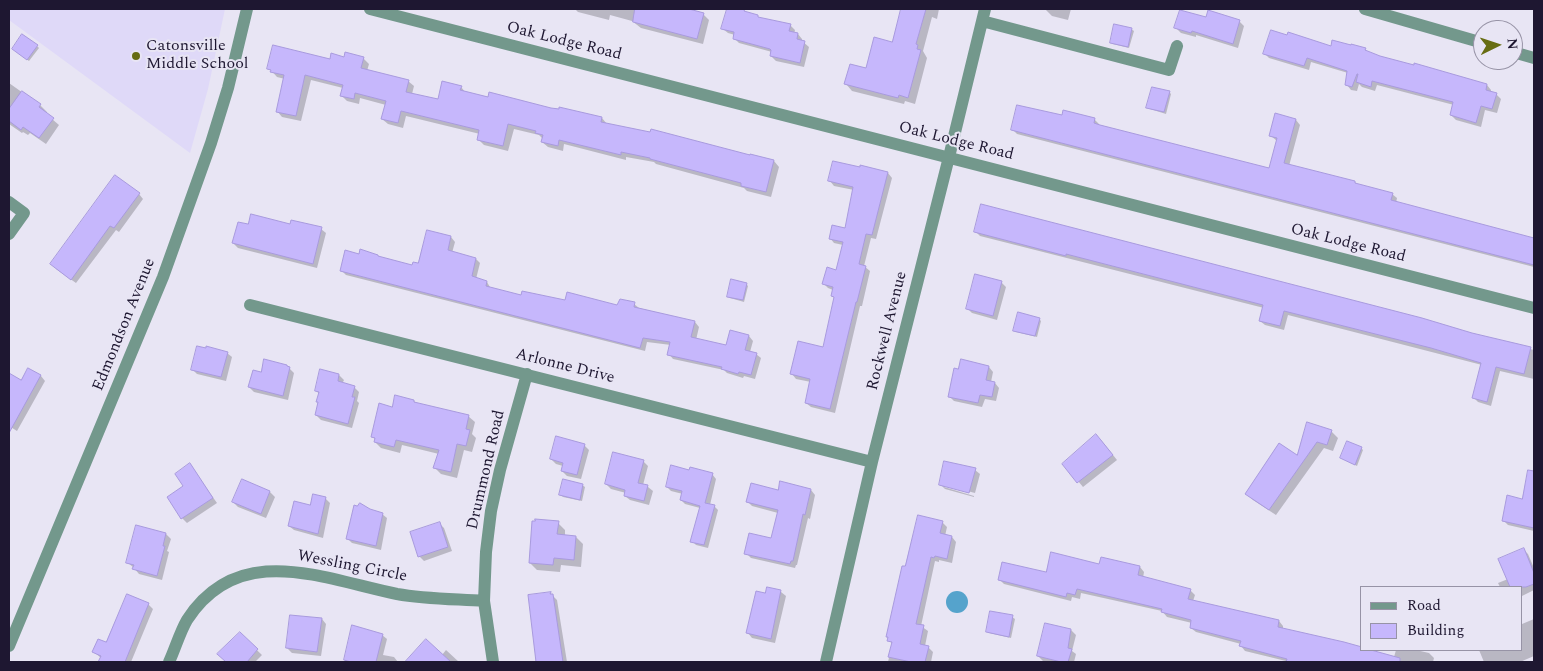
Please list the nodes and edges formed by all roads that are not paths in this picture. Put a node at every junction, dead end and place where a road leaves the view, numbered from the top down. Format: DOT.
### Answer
graph roads {
  1 [pos="247,9"];
  2 [pos="370,9"];
  3 [pos="1365,9"];
  4 [pos="983,15"];
  5 [pos="1473,40"];
  6 [pos="1177,46"];
  7 [pos="949,157"];
  8 [pos="9,202"];
  9 [pos="9,234"];
  10 [pos="250,305"];
  11 [pos="1534,308"];
  12 [pos="527,374"];
  13 [pos="872,462"];
  14 [pos="484,601"];
  15 [pos="9,646"];
  16 [pos="169,662"];
  17 [pos="494,662"];
  18 [pos="826,662"];
  1 -- 15 [label="street, Edmondson Avenue"];
  2 -- 7 [label="street, Oak Lodge Road"];
  3 -- 5 [label="street"];
  4 -- 6 [label="street"];
  4 -- 7 [label="street, Rockwell Avenue"];
  7 -- 11 [label="street, Oak Lodge Road"];
  7 -- 13 [label="street, Rockwell Avenue"];
  8 -- 9 [label="street"];
  10 -- 12 [label="street, Arlonne Drive"];
  12 -- 13 [label="street, Arlonne Drive"];
  12 -- 14 [label="street, Drummond Road"];
  13 -- 18 [label="street, Rockwell Avenue"];
  14 -- 16 [label="street, Wessling Circle"];
  14 -- 17 [label="street, Drummond Road"];
}
